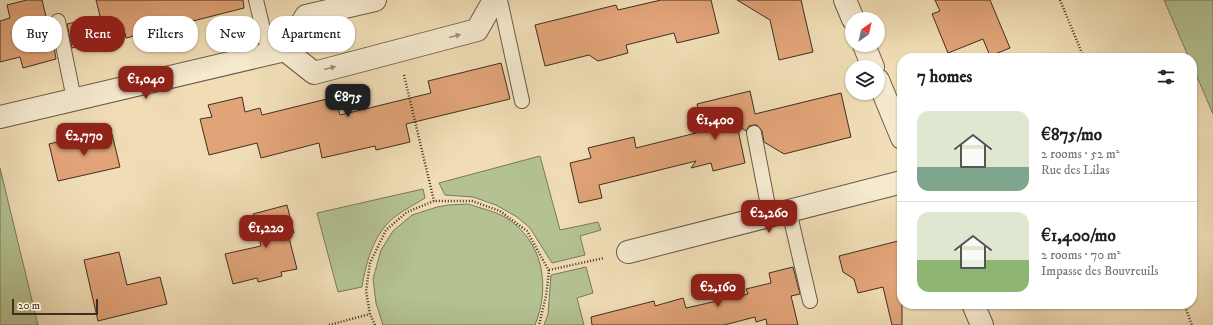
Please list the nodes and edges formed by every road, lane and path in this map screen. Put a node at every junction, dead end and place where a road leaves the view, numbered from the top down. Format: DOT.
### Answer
graph roads {
  1 [pos="256,0"];
  2 [pos="375,0"];
  3 [pos="494,0"];
  4 [pos="500,0"];
  5 [pos="845,0"];
  6 [pos="1060,0"];
  7 [pos="850,12"];
  8 [pos="306,16"];
  9 [pos="268,30"];
  10 [pos="62,40"];
  11 [pos="398,50"];
  12 [pos="277,52"];
  13 [pos="1082,53"];
  14 [pos="885,97"];
  15 [pos="74,99"];
  16 [pos="522,101"];
  17 [pos="0,117"];
  18 [pos="897,126"];
  19 [pos="754,133"];
  20 [pos="897,183"];
  21 [pos="434,201"];
  22 [pos="780,214"];
  23 [pos="628,252"];
  24 [pos="549,270"];
  25 [pos="810,301"];
  26 [pos="975,309"];
  27 [pos="1186,309"];
  28 [pos="370,314"];
  29 [pos="329,325"];
  30 [pos="375,325"];
  31 [pos="540,325"];
  32 [pos="982,325"];
  33 [pos="1192,325"];
  1 -- 9 [label="lane"];
  2 -- 8 [label="street"];
  11 -- 3 [label="street, one-way"];
  4 -- 16 [label="lane"];
  5 -- 7 [label="street"];
  6 -- 13 [label="path"];
  10 -- 15 [label="lane"];
  12 -- 11 [label="street, one-way"];
  11 -- 21 [label="path"];
  12 -- 15 [label="street"];
  14 -- 18 [label="street"];
  15 -- 17 [label="street"];
  19 -- 22 [label="lane"];
  20 -- 22 [label="street"];
  21 -- 24 [label="path"];
  21 -- 28 [label="path"];
  22 -- 23 [label="street"];
  22 -- 25 [label="lane"];
  23 -- 24 [label="path"];
  24 -- 31 [label="path"];
  26 -- 32 [label="street"];
  27 -- 33 [label="path"];
  28 -- 29 [label="path"];
  28 -- 30 [label="path"];
}
